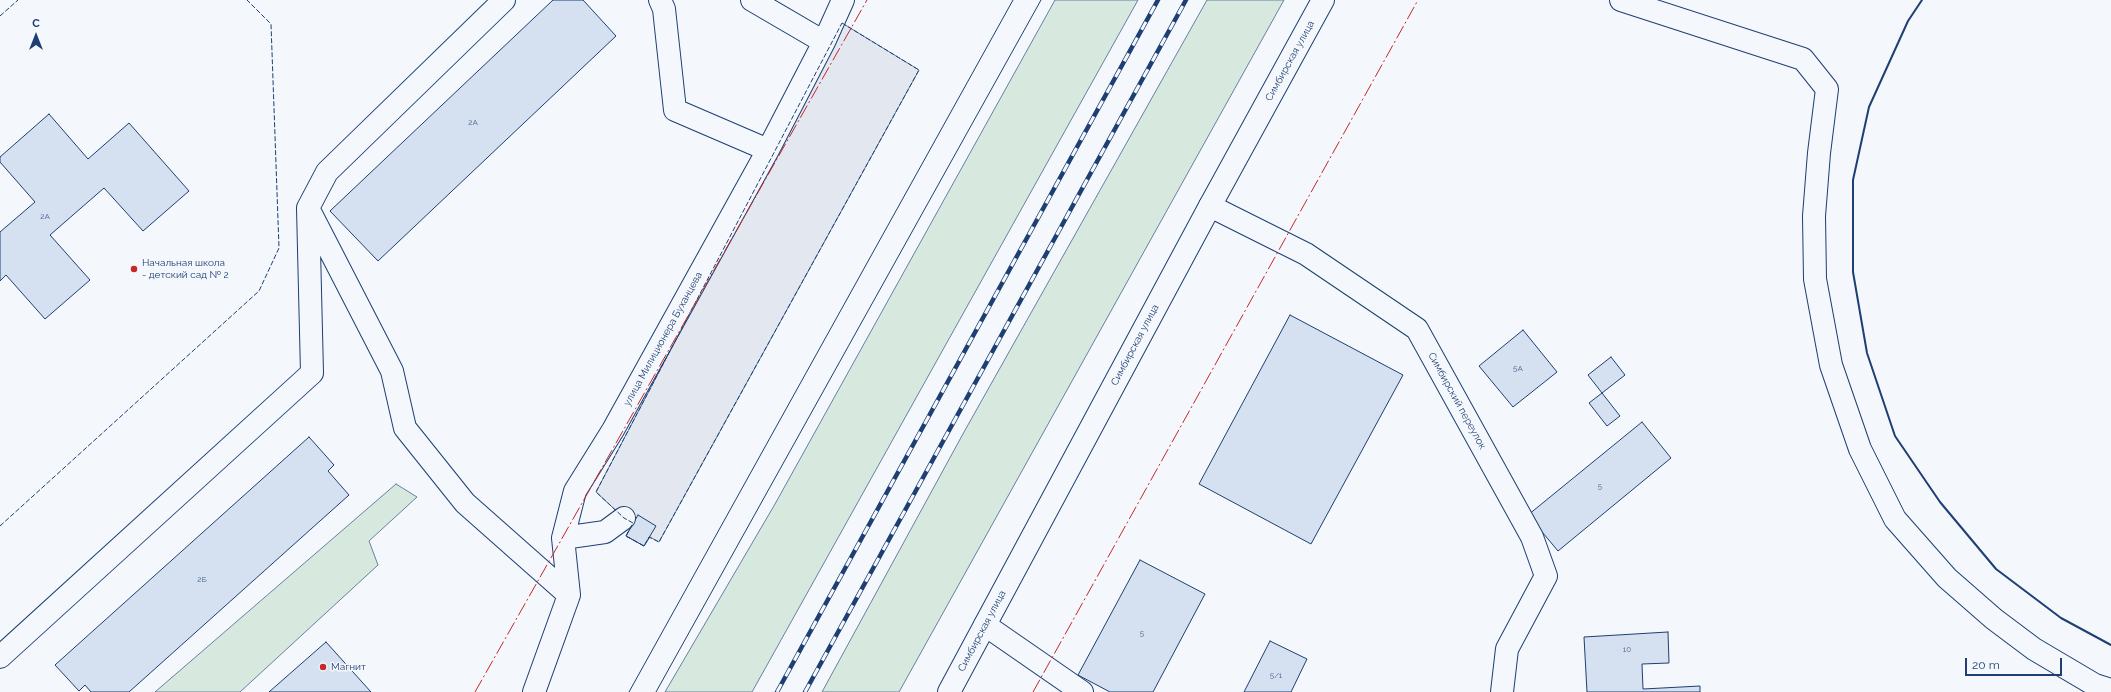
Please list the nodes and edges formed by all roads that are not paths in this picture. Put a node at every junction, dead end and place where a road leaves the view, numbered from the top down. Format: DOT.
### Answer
graph roads {
  1 [pos="504,0"];
  2 [pos="660,0"];
  3 [pos="752,0"];
  4 [pos="843,0"];
  5 [pos="1323,0"];
  6 [pos="1621,0"];
  7 [pos="824,42"];
  8 [pos="768,150"];
  9 [pos="1210,206"];
  10 [pos="308,208"];
  11 [pos="624,518"];
  12 [pos="563,538"];
  13 [pos="569,595"];
  14 [pos="985,625"];
  15 [pos="0,657"];
  16 [pos="2111,690"];
  17 [pos="534,692"];
  18 [pos="949,692"];
  19 [pos="1082,692"];
  20 [pos="1502,692"];
  1 -- 10 [label="street"];
  2 -- 8 [label="street"];
  3 -- 7 [label="street"];
  4 -- 7 [label="street, улица Милиционера Буханцева"];
  5 -- 9 [label="street, Симбирская улица"];
  6 -- 16 [label="street"];
  7 -- 8 [label="street, улица Милиционера Буханцева"];
  8 -- 12 [label="street, улица Милиционера Буханцева"];
  9 -- 14 [label="street, Симбирская улица"];
  9 -- 20 [label="street, Симбирский переулок"];
  10 -- 13 [label="street"];
  10 -- 15 [label="street"];
  11 -- 12 [label="street"];
  12 -- 13 [label="street, улица Милиционера Буханцева"];
  13 -- 17 [label="street, улица Милиционера Буханцева"];
  14 -- 18 [label="street, Симбирская улица"];
  14 -- 19 [label="street"];
}
